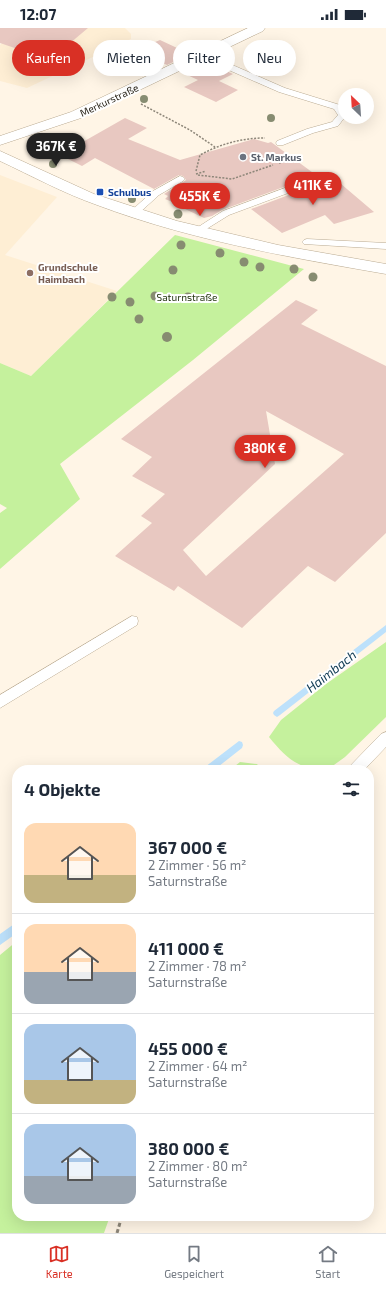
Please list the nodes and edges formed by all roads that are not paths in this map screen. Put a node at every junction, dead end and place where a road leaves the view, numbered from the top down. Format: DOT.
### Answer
graph roads {
  1 [pos="258,28"];
  2 [pos="233,40"];
  3 [pos="173,69"];
  4 [pos="235,69"];
  5 [pos="0,141"];
  6 [pos="280,143"];
  7 [pos="0,155"];
  8 [pos="320,178"];
  9 [pos="180,179"];
  10 [pos="134,213"];
  11 [pos="197,231"];
  12 [pos="307,242"];
  13 [pos="386,246"];
  14 [pos="386,269"];
  15 [pos="132,621"];
  16 [pos="0,702"];
  17 [pos="386,738"];
  18 [pos="360,765"];
  1 -- 2 [label="street, Merkurstraße"];
  3 -- 5 [label="street, Merkurstraße"];
  4 -- 6 [label="lane"];
  7 -- 10 [label="street"];
  8 -- 11 [label="lane"];
  9 -- 10 [label="lane"];
  10 -- 11 [label="street"];
  11 -- 14 [label="street"];
  12 -- 13 [label="lane"];
  15 -- 16 [label="lane"];
  17 -- 18 [label="lane"];
}
